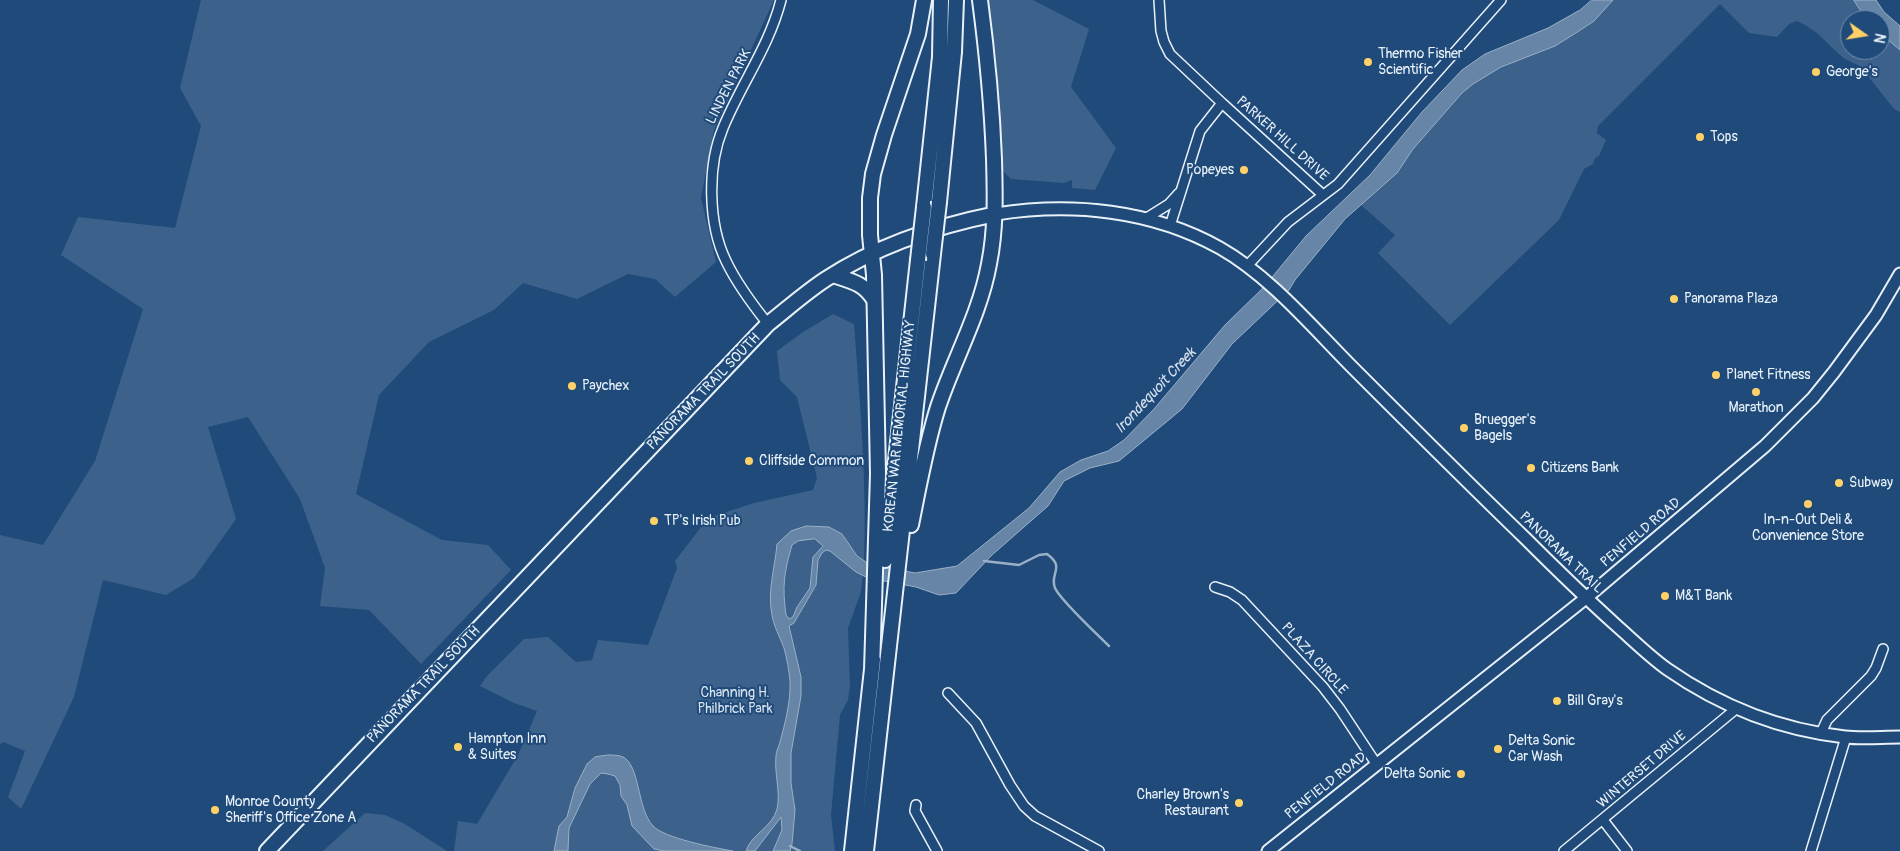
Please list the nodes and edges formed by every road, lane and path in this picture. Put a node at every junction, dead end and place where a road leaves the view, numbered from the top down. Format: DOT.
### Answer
graph roads {
  1 [pos="780,0"];
  2 [pos="924,0"];
  3 [pos="941,0"];
  4 [pos="956,0"];
  5 [pos="980,0"];
  6 [pos="1159,0"];
  7 [pos="1501,0"];
  8 [pos="1222,103"];
  9 [pos="1182,189"];
  10 [pos="1323,195"];
  11 [pos="996,214"];
  12 [pos="1145,218"];
  13 [pos="1170,226"];
  14 [pos="871,254"];
  15 [pos="1247,266"];
  16 [pos="1900,274"];
  17 [pos="833,275"];
  18 [pos="1262,279"];
  19 [pos="874,300"];
  20 [pos="768,324"];
  21 [pos="892,547"];
  22 [pos="1215,587"];
  23 [pos="883,598"];
  24 [pos="1586,598"];
  25 [pos="1883,649"];
  26 [pos="948,694"];
  27 [pos="1737,708"];
  28 [pos="1822,733"];
  29 [pos="1846,737"];
  30 [pos="1900,737"];
  31 [pos="1377,765"];
  32 [pos="916,805"];
  33 [pos="1603,820"];
  34 [pos="267,851"];
  35 [pos="852,851"];
  36 [pos="866,851"];
  37 [pos="937,851"];
  38 [pos="1099,851"];
  39 [pos="1268,851"];
  40 [pos="1564,851"];
  41 [pos="1627,851"];
  42 [pos="1811,851"];
  1 -- 20 [label="street, LINDEN PARK"];
  2 -- 14 [label="main road"];
  3 -- 21 [label="main road, KOREAN WAR MEMORIAL HIGHWAY, bridge"];
  4 -- 21 [label="main road, KOREAN WAR MEMORIAL HIGHWAY, bridge"];
  5 -- 11 [label="main road"];
  6 -- 8 [label="street, PARKER HILL DRIVE"];
  7 -- 10 [label="street"];
  8 -- 9 [label="street, PARKER HILL DRIVE"];
  8 -- 10 [label="street, PARKER HILL DRIVE"];
  9 -- 12 [label="street, PARKER HILL DRIVE"];
  9 -- 13 [label="street, PARKER HILL DRIVE"];
  10 -- 15 [label="street"];
  11 -- 12 [label="main road, PANORAMA TRAIL SOUTH"];
  11 -- 14 [label="main road, PANORAMA TRAIL SOUTH"];
  11 -- 21 [label="main road"];
  12 -- 13 [label="main road, PANORAMA TRAIL SOUTH"];
  13 -- 15 [label="main road, PANORAMA TRAIL SOUTH"];
  14 -- 17 [label="main road, PANORAMA TRAIL SOUTH"];
  14 -- 19 [label="main road"];
  15 -- 18 [label="main road, PANORAMA TRAIL SOUTH"];
  16 -- 24 [label="main road, PENFIELD ROAD"];
  17 -- 19 [label="main road"];
  17 -- 20 [label="main road, PANORAMA TRAIL SOUTH"];
  18 -- 24 [label="main road, PANORAMA TRAIL"];
  19 -- 21 [label="main road"];
  20 -- 34 [label="main road, PANORAMA TRAIL SOUTH"];
  21 -- 23 [label="main road"];
  21 -- 23 [label="main road"];
  22 -- 31 [label="street, PLAZA CIRCLE"];
  23 -- 35 [label="main road"];
  23 -- 36 [label="main road"];
  24 -- 27 [label="main road, PANORAMA TRAIL"];
  24 -- 31 [label="main road, PENFIELD ROAD"];
  25 -- 28 [label="street"];
  26 -- 38 [label="street"];
  27 -- 28 [label="main road, PANORAMA TRAIL"];
  27 -- 33 [label="street, WINTERSET DRIVE"];
  28 -- 29 [label="main road, PANORAMA TRAIL"];
  29 -- 30 [label="main road, PANORAMA TRAIL"];
  29 -- 42 [label="street"];
  31 -- 39 [label="main road, PENFIELD ROAD"];
  32 -- 37 [label="street"];
  33 -- 40 [label="street, WINTERSET DRIVE"];
  33 -- 41 [label="street"];
}
